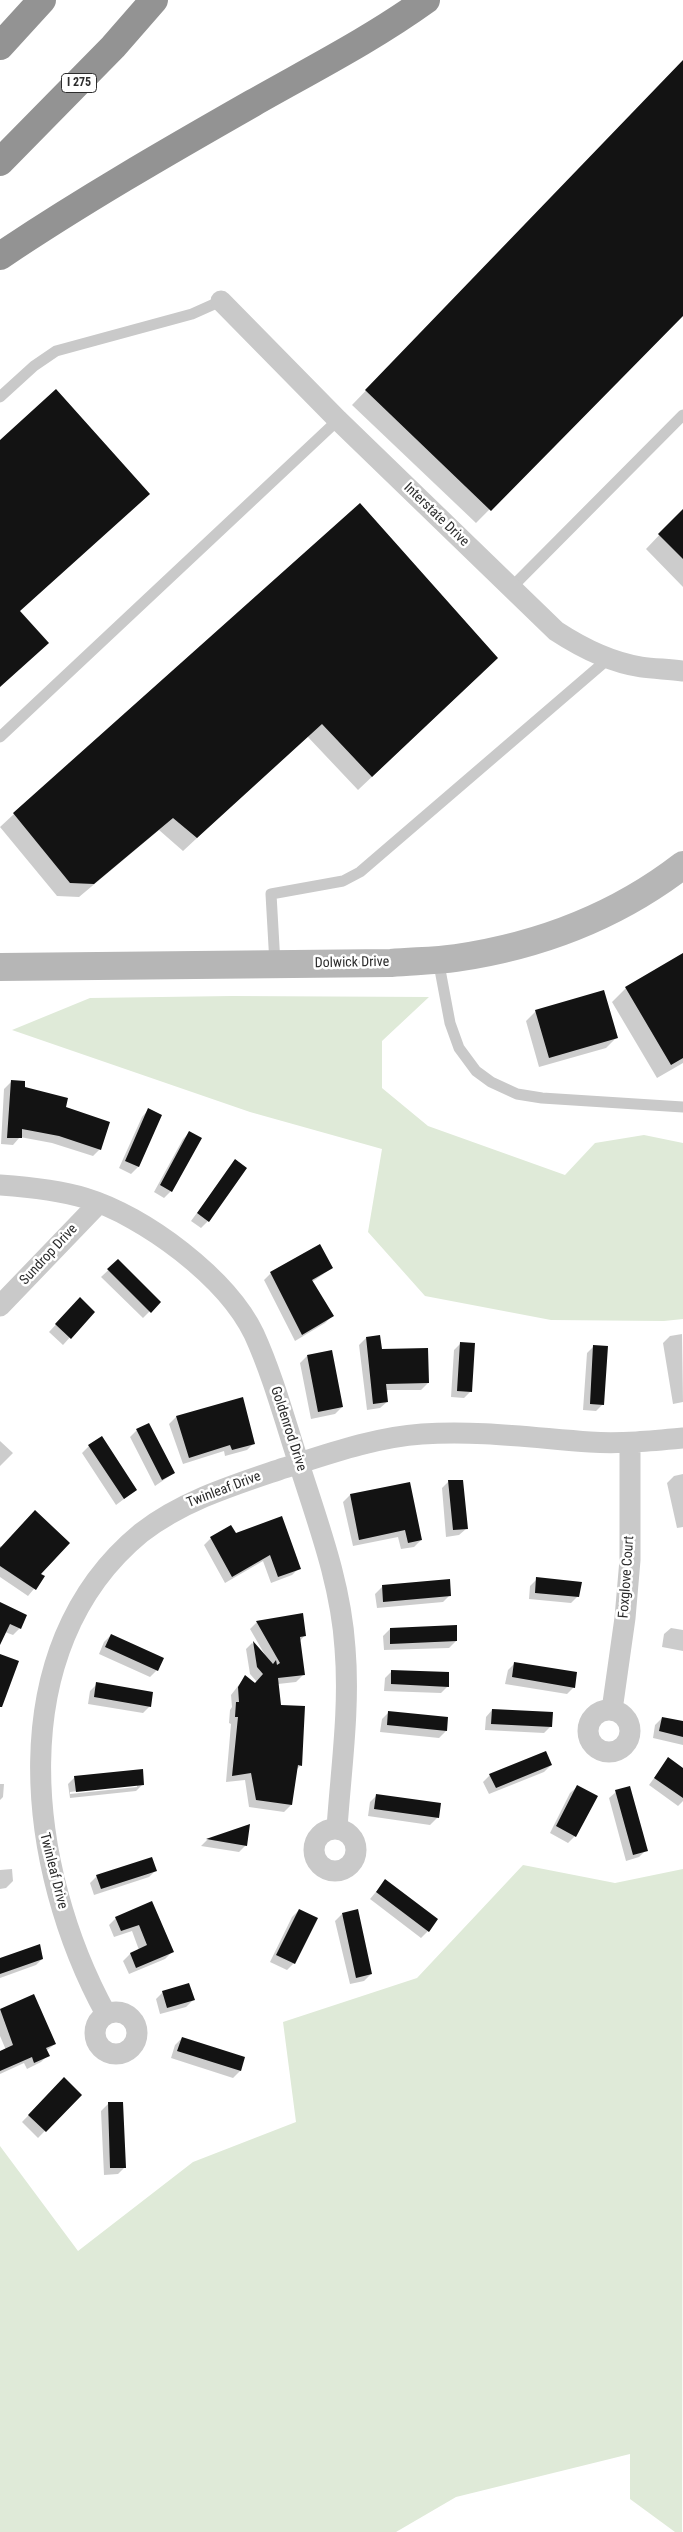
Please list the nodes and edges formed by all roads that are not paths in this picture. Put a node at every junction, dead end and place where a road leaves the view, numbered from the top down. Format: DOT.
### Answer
graph roads {
  1 [pos="42,0"];
  2 [pos="154,0"];
  3 [pos="426,0"];
  4 [pos="0,46"];
  5 [pos="0,162"];
  6 [pos="0,256"];
  7 [pos="221,301"];
  8 [pos="0,397"];
  9 [pos="683,415"];
  10 [pos="338,420"];
  11 [pos="511,588"];
  12 [pos="608,659"];
  13 [pos="683,671"];
  14 [pos="0,737"];
  15 [pos="683,865"];
  16 [pos="438,959"];
  17 [pos="276,964"];
  18 [pos="0,967"];
  19 [pos="683,1107"];
  20 [pos="0,1185"];
  21 [pos="98,1204"];
  22 [pos="0,1306"];
  23 [pos="683,1438"];
  24 [pos="630,1442"];
  25 [pos="299,1464"];
  26 [pos="612,1710"];
  27 [pos="337,1828"];
  28 [pos="106,2014"];
  1 -- 4 [label="highway"];
  2 -- 5 [label="highway, I 275"];
  3 -- 6 [label="highway"];
  7 -- 8 [label="lane"];
  7 -- 10 [label="street, Interstate Drive"];
  9 -- 11 [label="lane"];
  10 -- 11 [label="street, Interstate Drive"];
  10 -- 14 [label="lane"];
  11 -- 12 [label="street, Interstate Drive"];
  12 -- 13 [label="street, Interstate Drive"];
  12 -- 17 [label="lane"];
  15 -- 16 [label="main road, Dolwick Drive"];
  16 -- 17 [label="main road, Dolwick Drive"];
  16 -- 19 [label="lane"];
  17 -- 18 [label="main road, Dolwick Drive"];
  20 -- 21 [label="street, Goldenrod Drive"];
  21 -- 22 [label="street, Sundrop Drive"];
  21 -- 25 [label="street, Goldenrod Drive"];
  23 -- 24 [label="street, Twinleaf Drive"];
  24 -- 25 [label="street, Twinleaf Drive"];
  24 -- 26 [label="street, Foxglove Court"];
  25 -- 27 [label="street, Goldenrod Drive"];
  25 -- 28 [label="street, Twinleaf Drive"];
}
